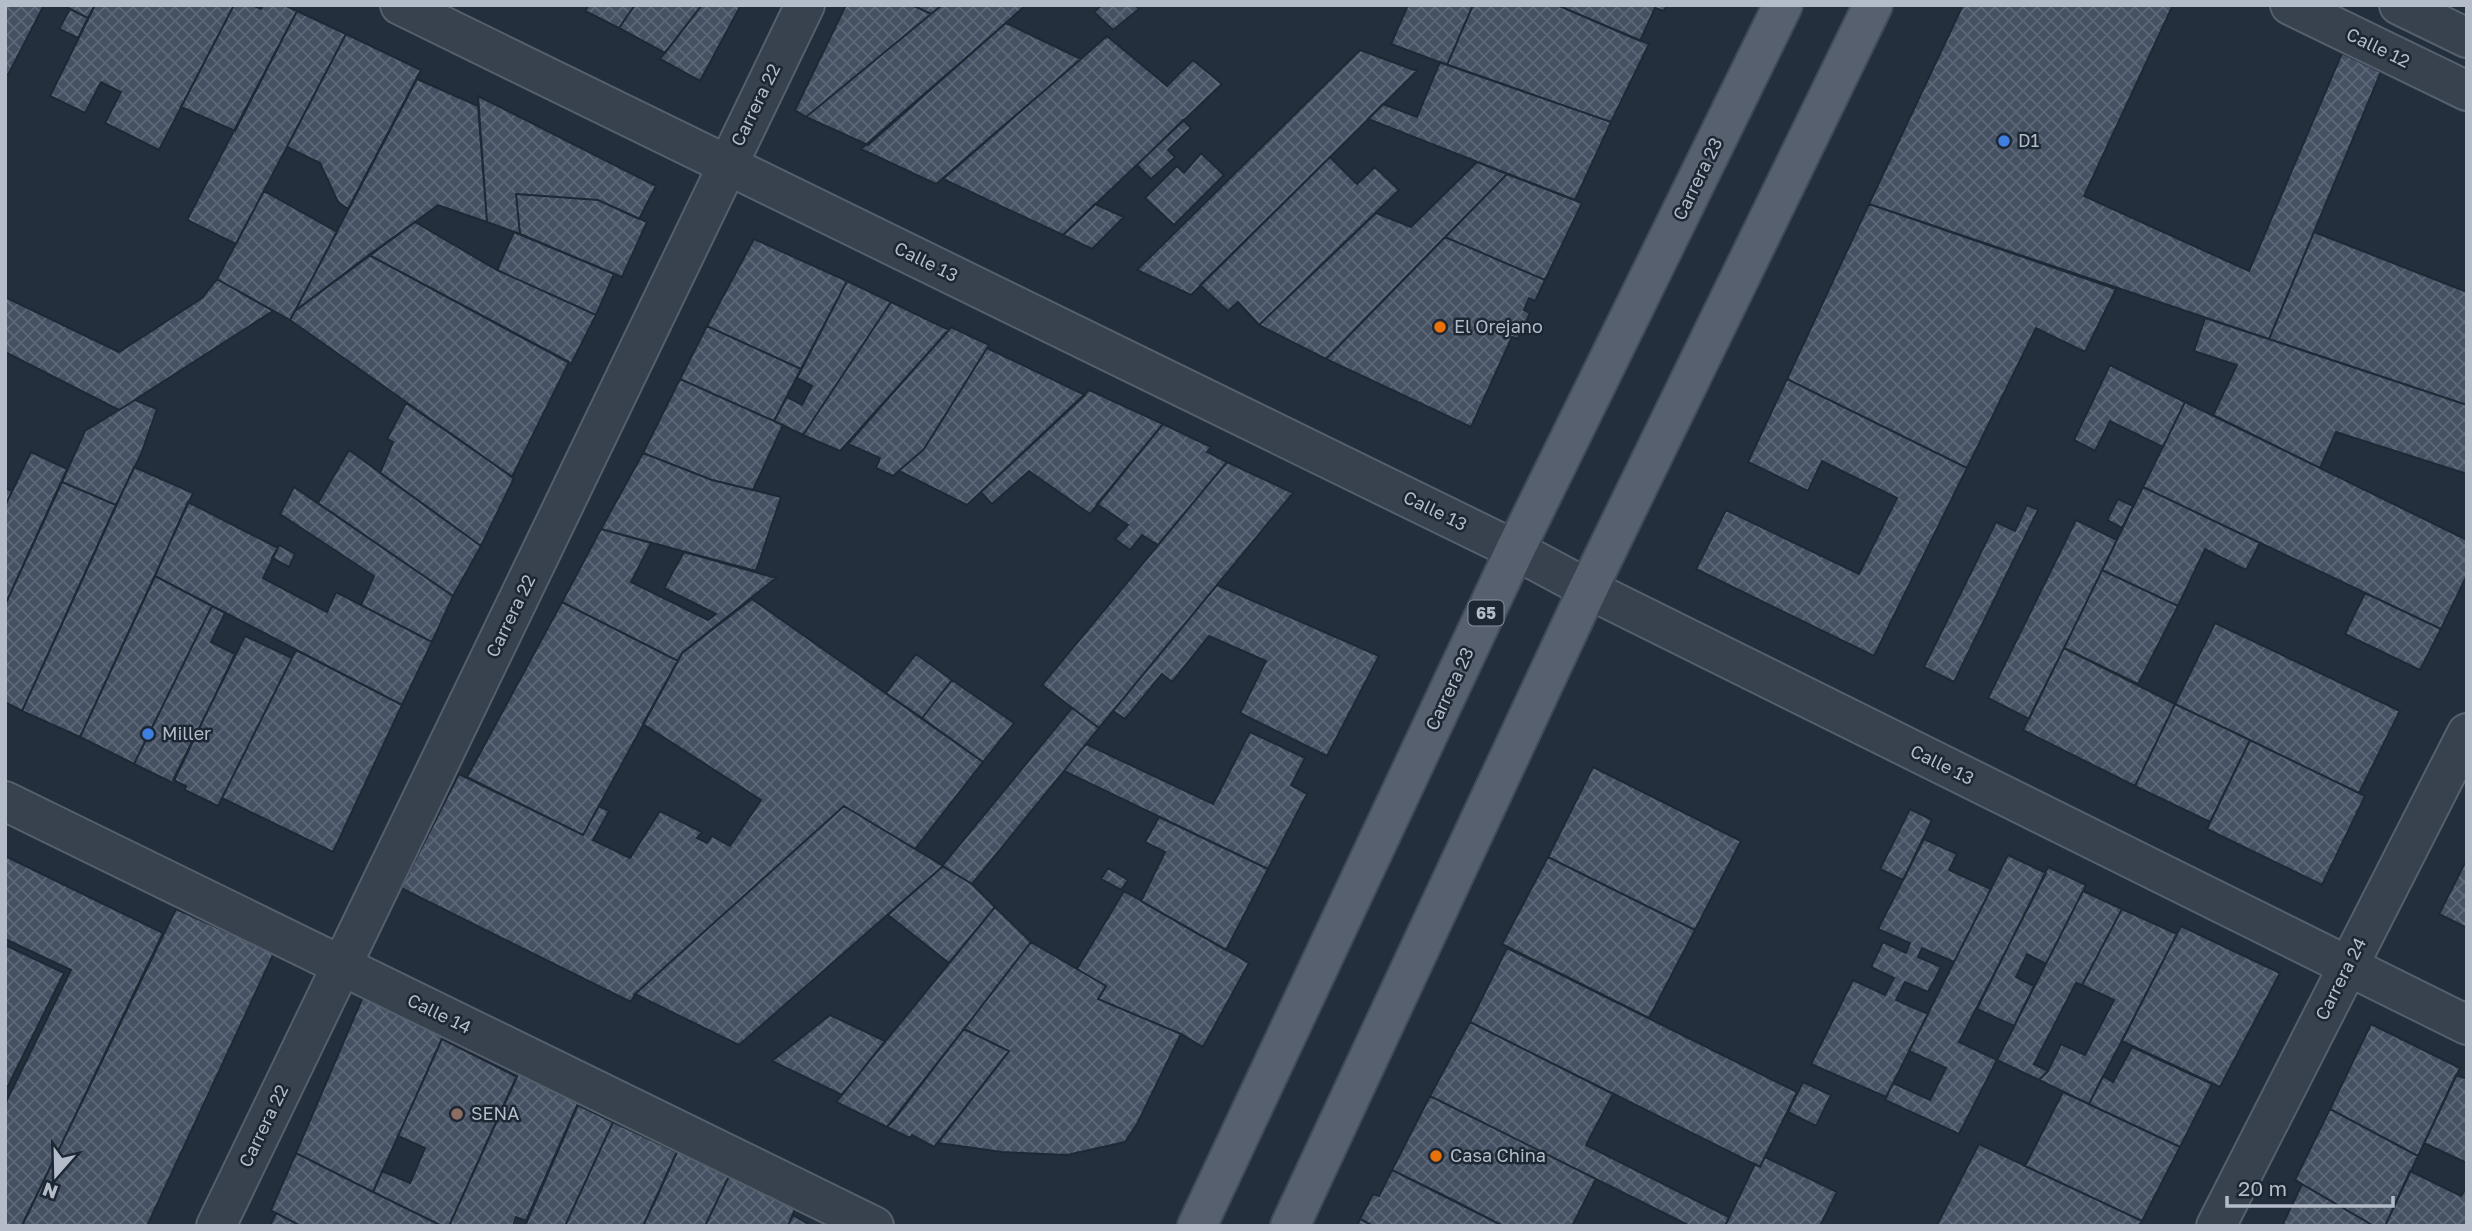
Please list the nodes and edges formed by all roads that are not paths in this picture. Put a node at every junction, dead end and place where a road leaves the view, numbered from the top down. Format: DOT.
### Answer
graph roads {
  1 [pos="400,5"];
  2 [pos="804,5"];
  3 [pos="1783,5"];
  4 [pos="1873,5"];
  5 [pos="2290,5"];
  6 [pos="2399,5"];
  7 [pos="2467,38"];
  8 [pos="2467,91"];
  9 [pos="727,165"];
  10 [pos="1515,550"];
  11 [pos="1588,589"];
  12 [pos="2467,733"];
  13 [pos="5,801"];
  14 [pos="342,966"];
  15 [pos="2347,966"];
  16 [pos="2467,1025"];
  17 [pos="216,1226"];
  18 [pos="874,1226"];
  19 [pos="1197,1226"];
  20 [pos="1290,1226"];
  21 [pos="2216,1226"];
  1 -- 9 [label="street, Calle 13"];
  2 -- 9 [label="street, Carrera 22"];
  3 -- 10 [label="main road, Carrera 23 / 65"];
  4 -- 11 [label="main road"];
  5 -- 8 [label="street, Calle 12"];
  6 -- 7 [label="street"];
  9 -- 10 [label="street, Calle 13"];
  9 -- 14 [label="street, Carrera 22"];
  10 -- 11 [label="street, Calle 13"];
  10 -- 19 [label="main road, Carrera 23 / 65"];
  11 -- 15 [label="street, Calle 13"];
  11 -- 20 [label="main road"];
  12 -- 15 [label="street, Carrera 24"];
  13 -- 14 [label="street, Calle 14"];
  14 -- 17 [label="street, Carrera 22"];
  14 -- 18 [label="street, Calle 14"];
  15 -- 16 [label="street, Calle 13"];
  15 -- 21 [label="street, Carrera 24"];
}
